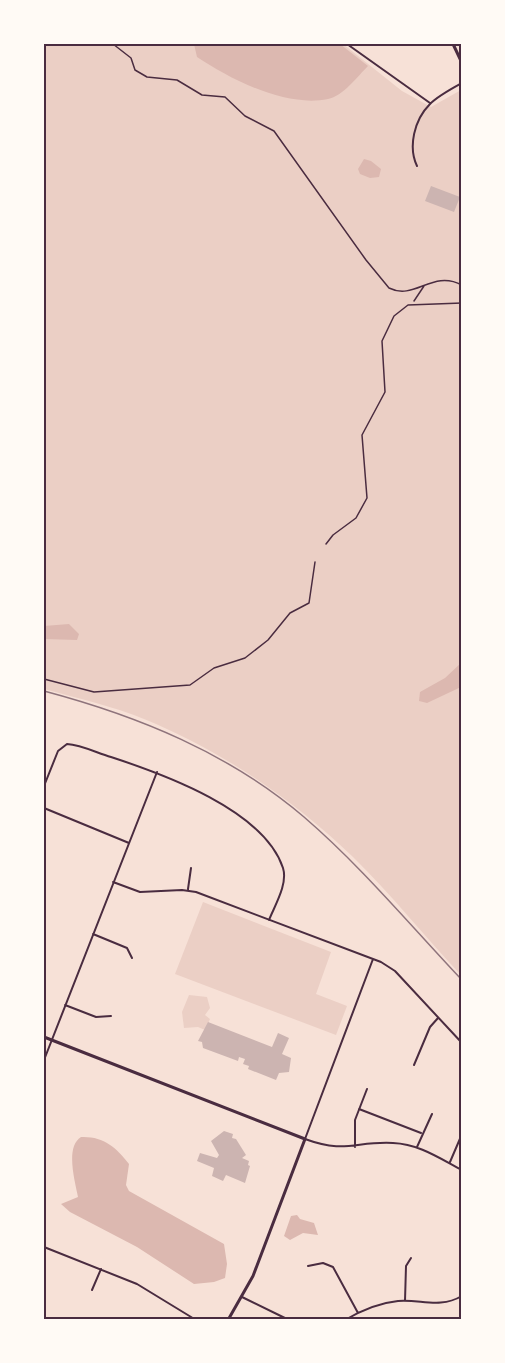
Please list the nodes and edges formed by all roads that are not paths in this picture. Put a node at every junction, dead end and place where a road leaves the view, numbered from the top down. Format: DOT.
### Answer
graph roads {
  1 [pos="347,44"];
  2 [pos="453,44"];
  3 [pos="462,63"];
  4 [pos="462,83"];
  5 [pos="430,103"];
  6 [pos="417,166"];
  7 [pos="157,772"];
  8 [pos="44,786"];
  9 [pos="44,808"];
  10 [pos="129,843"];
  11 [pos="191,868"];
  12 [pos="114,882"];
  13 [pos="188,890"];
  14 [pos="269,920"];
  15 [pos="93,934"];
  16 [pos="132,958"];
  17 [pos="373,959"];
  18 [pos="65,1005"];
  19 [pos="111,1016"];
  20 [pos="438,1018"];
  21 [pos="44,1037"];
  22 [pos="51,1040"];
  23 [pos="462,1043"];
  24 [pos="44,1059"];
  25 [pos="414,1065"];
  26 [pos="367,1089"];
  27 [pos="359,1109"];
  28 [pos="432,1114"];
  29 [pos="421,1133"];
  30 [pos="462,1134"];
  31 [pos="305,1139"];
  32 [pos="356,1147"];
  33 [pos="417,1147"];
  34 [pos="450,1162"];
  35 [pos="462,1170"];
  36 [pos="44,1247"];
  37 [pos="411,1258"];
  38 [pos="308,1266"];
  39 [pos="101,1269"];
  40 [pos="92,1290"];
  41 [pos="462,1296"];
  42 [pos="242,1298"];
  43 [pos="405,1301"];
  44 [pos="358,1313"];
  45 [pos="196,1320"];
  46 [pos="228,1320"];
  47 [pos="289,1320"];
  48 [pos="345,1320"];
  1 -- 5 [label="street"];
  2 -- 3 [label="street"];
  4 -- 5 [label="street"];
  5 -- 6 [label="street"];
  7 -- 8 [label="street"];
  7 -- 10 [label="street"];
  7 -- 14 [label="street"];
  9 -- 10 [label="street"];
  10 -- 12 [label="street"];
  11 -- 13 [label="street"];
  12 -- 13 [label="street"];
  12 -- 15 [label="street"];
  13 -- 14 [label="street"];
  14 -- 17 [label="street"];
  15 -- 16 [label="street"];
  15 -- 18 [label="street"];
  17 -- 20 [label="street"];
  17 -- 31 [label="street"];
  18 -- 19 [label="street"];
  18 -- 22 [label="street"];
  20 -- 23 [label="street"];
  20 -- 25 [label="street"];
  21 -- 22 [label="street"];
  22 -- 24 [label="street"];
  22 -- 31 [label="street"];
  26 -- 27 [label="street"];
  27 -- 29 [label="street"];
  27 -- 32 [label="street"];
  28 -- 29 [label="street"];
  29 -- 33 [label="street"];
  30 -- 34 [label="street"];
  31 -- 32 [label="street"];
  31 -- 42 [label="street"];
  32 -- 33 [label="street"];
  33 -- 34 [label="street"];
  34 -- 35 [label="street"];
  36 -- 39 [label="street"];
  37 -- 43 [label="street"];
  38 -- 44 [label="street"];
  39 -- 40 [label="street"];
  39 -- 45 [label="street"];
  41 -- 43 [label="street"];
  42 -- 46 [label="street"];
  42 -- 47 [label="street"];
  43 -- 44 [label="street"];
  44 -- 48 [label="street"];
}
